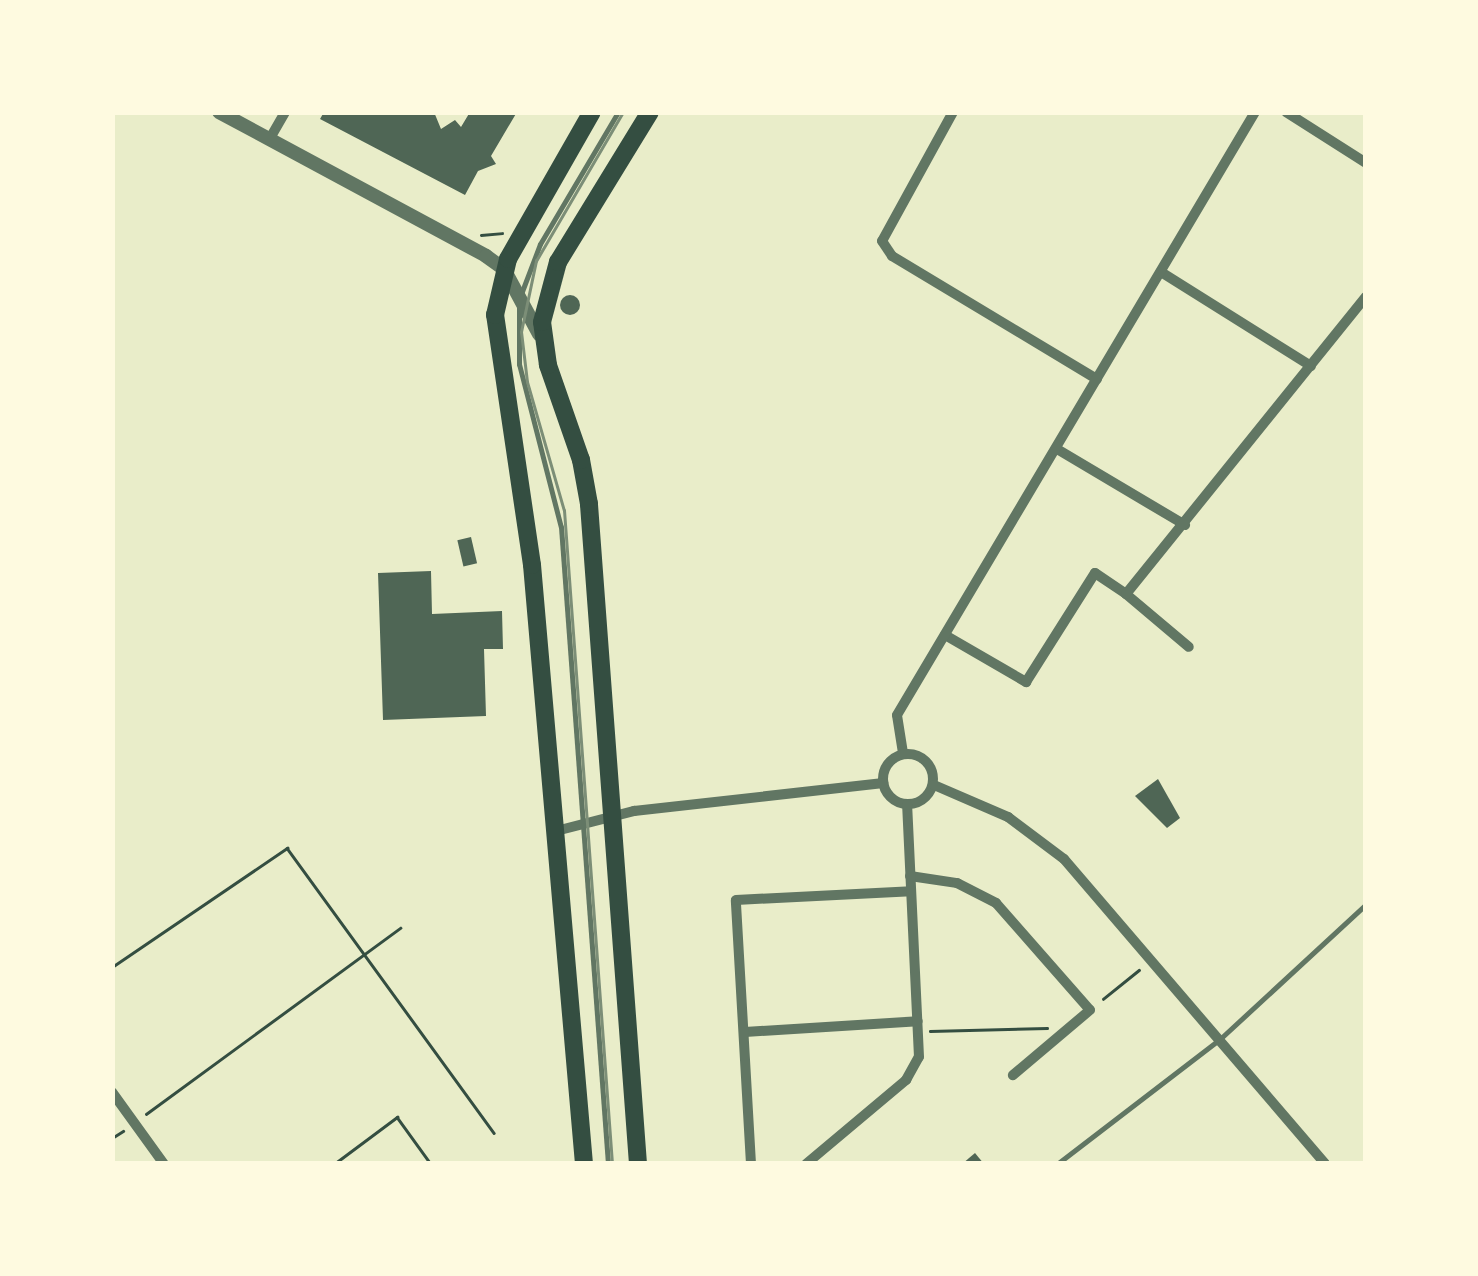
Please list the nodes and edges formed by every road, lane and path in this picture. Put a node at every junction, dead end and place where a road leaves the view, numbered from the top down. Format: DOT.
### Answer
graph roads {
  1 [pos="220,112"];
  2 [pos="285,112"];
  3 [pos="592,112"];
  4 [pos="618,112"];
  5 [pos="650,112"];
  6 [pos="953,112"];
  7 [pos="1256,112"];
  8 [pos="1286,112"];
  9 [pos="269,140"];
  10 [pos="1366,162"];
  11 [pos="504,270"];
  12 [pos="1161,272"];
  13 [pos="521,295"];
  14 [pos="1366,297"];
  15 [pos="544,348"];
  16 [pos="1311,366"];
  17 [pos="1096,379"];
  18 [pos="1058,449"];
  19 [pos="1185,525"];
  20 [pos="1126,594"];
  21 [pos="945,635"];
  22 [pos="1189,647"];
  23 [pos="903,753"];
  24 [pos="883,783"];
  25 [pos="934,785"];
  26 [pos="906,804"];
  27 [pos="615,818"];
  28 [pos="583,827"];
  29 [pos="556,831"];
  30 [pos="910,876"];
  31 [pos="910,891"];
  32 [pos="1366,904"];
  33 [pos="400,928"];
  34 [pos="364,954"];
  35 [pos="1152,959"];
  36 [pos="112,967"];
  37 [pos="1090,1010"];
  38 [pos="918,1026"];
  39 [pos="1070,1027"];
  40 [pos="745,1032"];
  41 [pos="1221,1038"];
  42 [pos="1013,1076"];
  43 [pos="112,1092"];
  44 [pos="134,1122"];
  45 [pos="494,1133"];
  46 [pos="112,1138"];
  47 [pos="164,1164"];
  48 [pos="334,1164"];
  49 [pos="431,1164"];
  50 [pos="584,1164"];
  51 [pos="608,1164"];
  52 [pos="638,1164"];
  53 [pos="751,1164"];
  54 [pos="806,1164"];
  55 [pos="1057,1164"];
  56 [pos="1325,1164"];
  1 -- 9 [label="street"];
  2 -- 9 [label="street"];
  3 -- 11 [label="main road"];
  4 -- 13 [label="lane"];
  5 -- 15 [label="main road"];
  6 -- 17 [label="street"];
  7 -- 12 [label="street"];
  8 -- 10 [label="street"];
  9 -- 11 [label="street"];
  11 -- 13 [label="street"];
  11 -- 29 [label="main road"];
  12 -- 16 [label="street"];
  12 -- 17 [label="street"];
  13 -- 15 [label="street"];
  13 -- 28 [label="lane"];
  14 -- 16 [label="street"];
  15 -- 27 [label="main road"];
  16 -- 19 [label="street"];
  17 -- 18 [label="street"];
  18 -- 19 [label="street"];
  18 -- 21 [label="street"];
  19 -- 20 [label="street"];
  20 -- 21 [label="street"];
  20 -- 22 [label="street"];
  21 -- 23 [label="street"];
  23 -- 24 [label="street"];
  23 -- 25 [label="street"];
  24 -- 26 [label="street"];
  24 -- 27 [label="street"];
  25 -- 26 [label="street"];
  25 -- 35 [label="street"];
  26 -- 30 [label="street"];
  27 -- 28 [label="street"];
  27 -- 52 [label="main road"];
  28 -- 29 [label="street"];
  28 -- 51 [label="lane"];
  29 -- 50 [label="main road"];
  30 -- 31 [label="street"];
  30 -- 37 [label="street"];
  31 -- 38 [label="street"];
  31 -- 40 [label="street"];
  32 -- 41 [label="lane"];
  33 -- 34 [label="path"];
  34 -- 36 [label="path"];
  34 -- 44 [label="path"];
  34 -- 45 [label="path"];
  35 -- 37 [label="path"];
  35 -- 41 [label="street"];
  37 -- 39 [label="street"];
  38 -- 39 [label="path"];
  38 -- 40 [label="street"];
  38 -- 54 [label="street"];
  39 -- 42 [label="street"];
  40 -- 53 [label="street"];
  41 -- 55 [label="lane"];
  41 -- 56 [label="street"];
  43 -- 44 [label="street"];
  44 -- 46 [label="path"];
  44 -- 47 [label="street"];
  48 -- 49 [label="path"];
}
